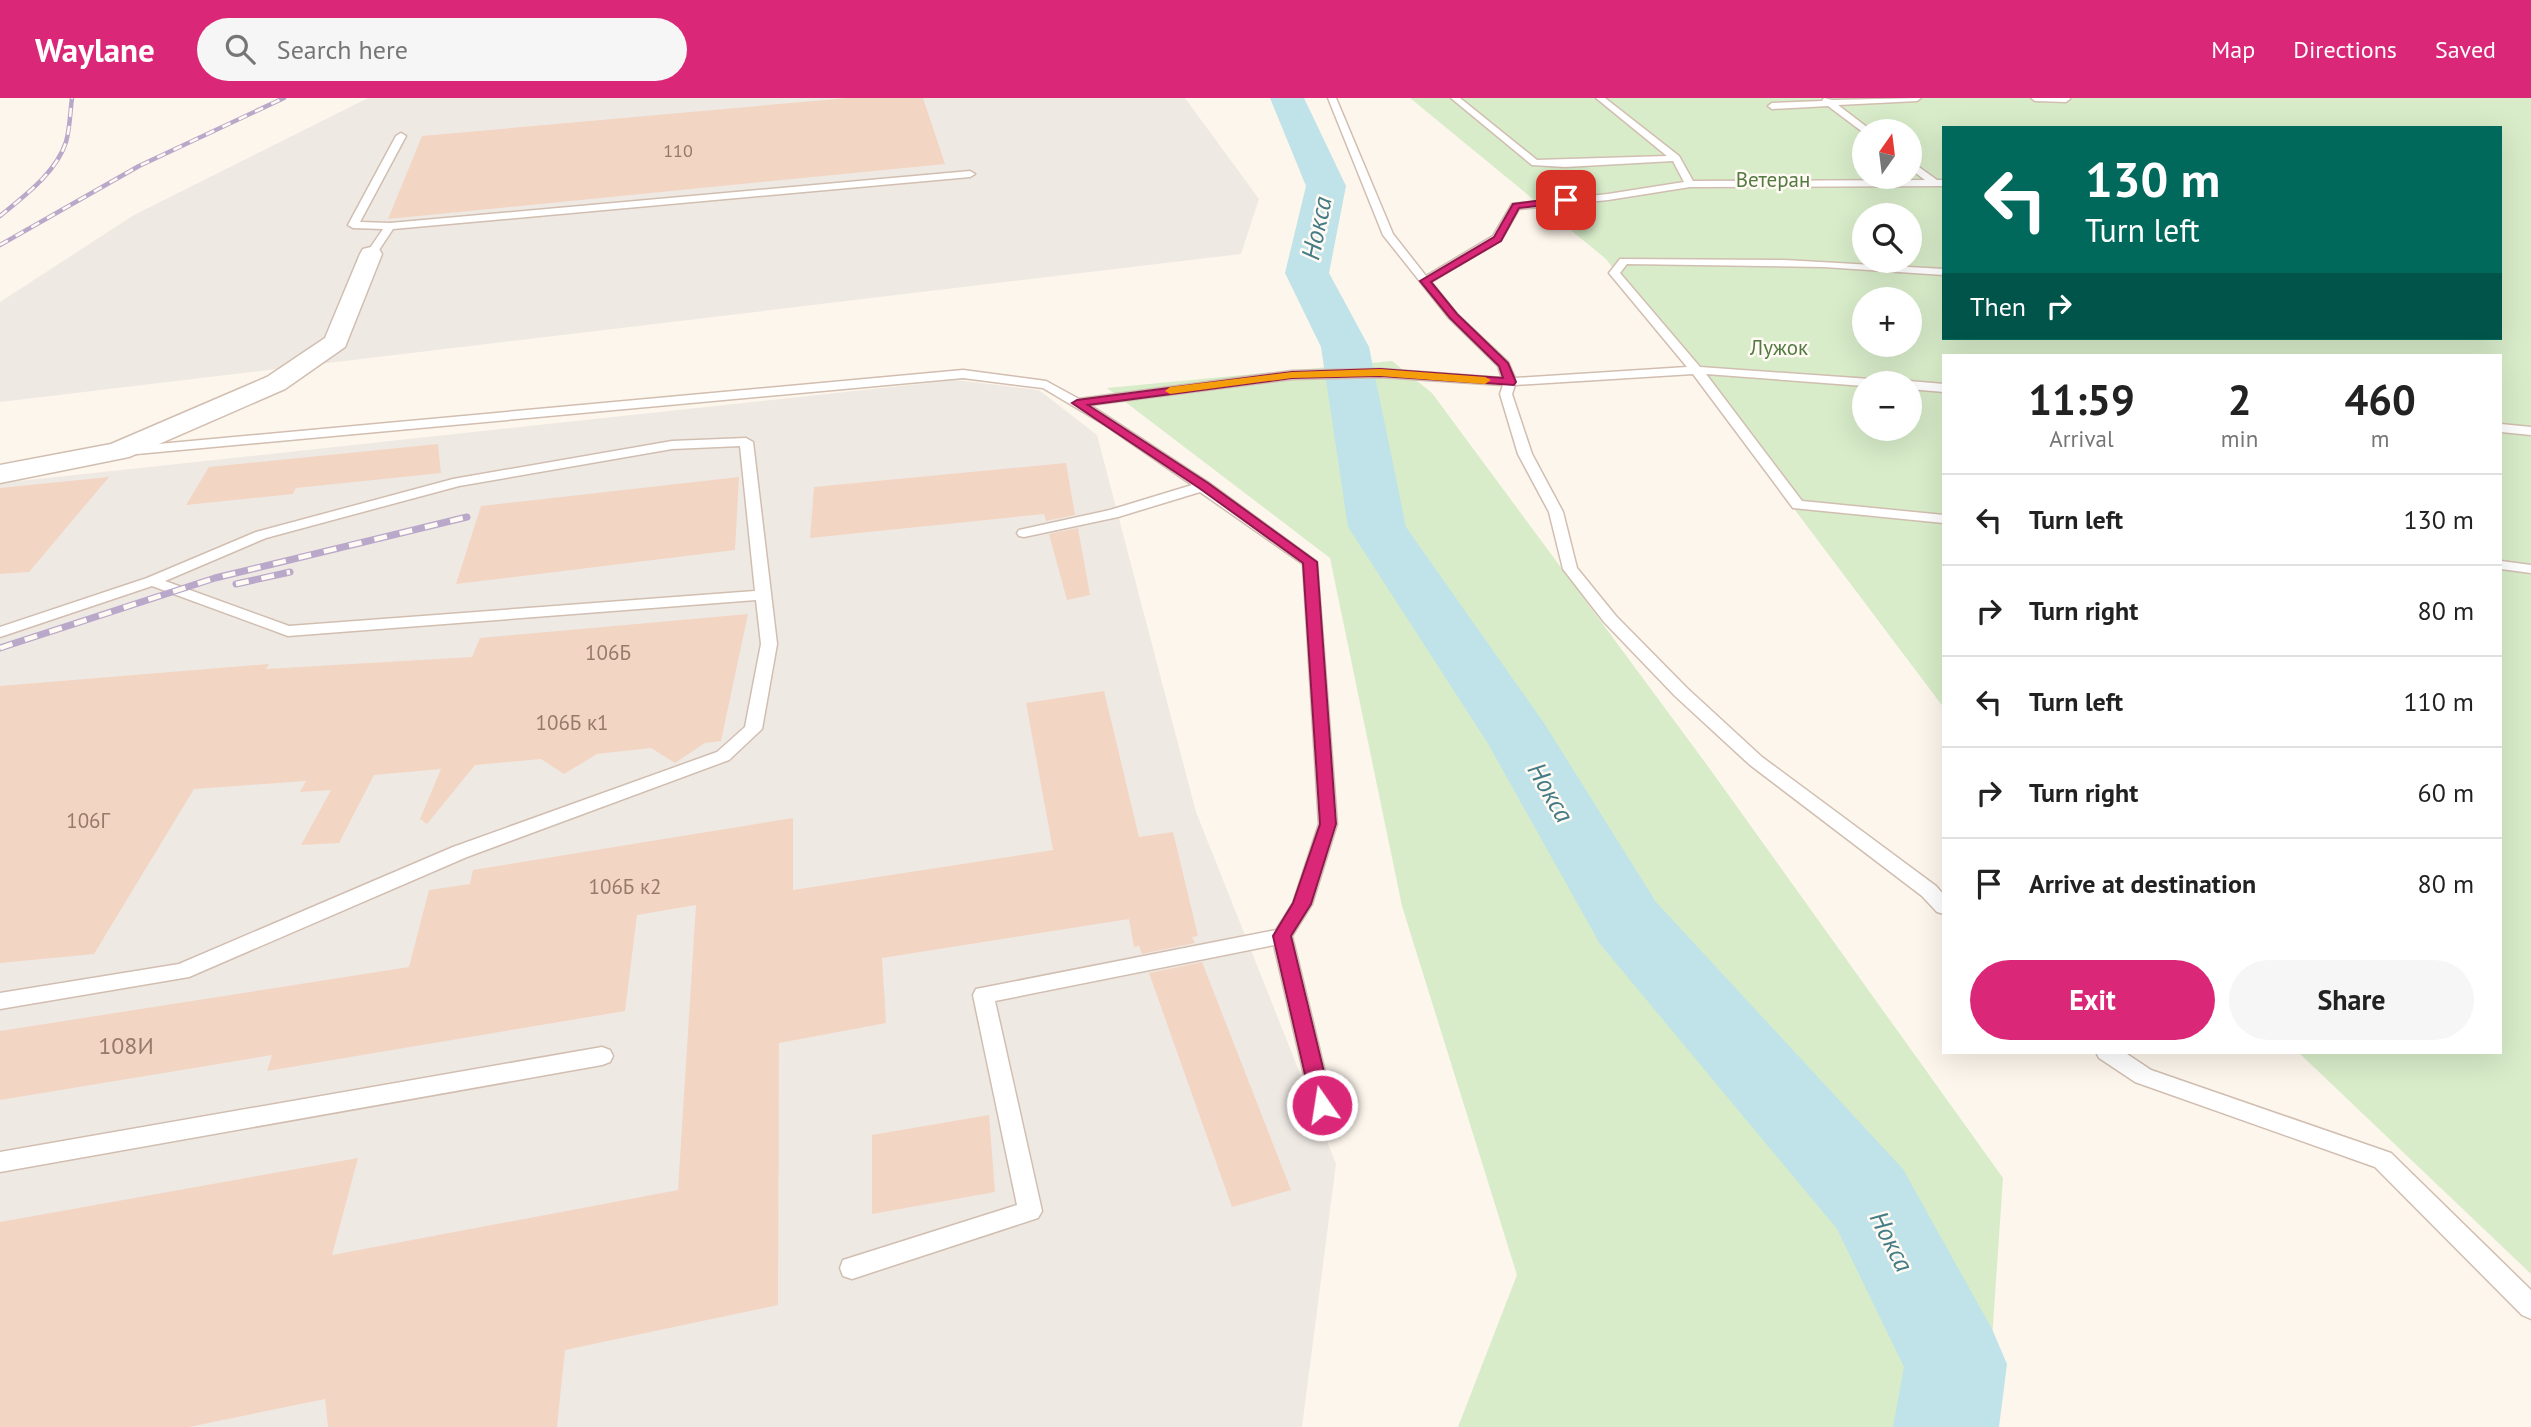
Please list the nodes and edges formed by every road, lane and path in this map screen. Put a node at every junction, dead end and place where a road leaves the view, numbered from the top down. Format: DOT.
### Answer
graph roads {
  1 [pos="1332,98"];
  2 [pos="1455,98"];
  3 [pos="1600,98"];
  4 [pos="1917,98"];
  5 [pos="2035,98"];
  6 [pos="2066,99"];
  7 [pos="1826,101"];
  8 [pos="1772,106"];
  9 [pos="1852,120"];
  10 [pos="401,136"];
  11 [pos="1676,158"];
  12 [pos="1922,171"];
  13 [pos="970,174"];
  14 [pos="1940,183"];
  15 [pos="1690,184"];
  16 [pos="390,226"];
  17 [pos="371,254"];
  18 [pos="1942,272"];
  19 [pos="1425,281"];
  20 [pos="1696,370"];
  21 [pos="1852,381"];
  22 [pos="1510,382"];
  23 [pos="1922,386"];
  24 [pos="1942,388"];
  25 [pos="1077,403"];
  26 [pos="2502,428"];
  27 [pos="2531,431"];
  28 [pos="119,451"];
  29 [pos="0,474"];
  30 [pos="1204,486"];
  31 [pos="1942,519"];
  32 [pos="1024,533"];
  33 [pos="2502,565"];
  34 [pos="2531,569"];
  35 [pos="152,581"];
  36 [pos="764,595"];
  37 [pos="0,632"];
  38 [pos="1942,905"];
  39 [pos="1282,936"];
  40 [pos="0,1001"];
  41 [pos="2110,1054"];
  42 [pos="602,1056"];
  43 [pos="1322,1105"];
  44 [pos="0,1162"];
  45 [pos="852,1268"];
  46 [pos="2531,1307"];
  1 -- 19 [label="lane"];
  2 -- 11 [label="lane"];
  3 -- 11 [label="lane"];
  4 -- 7 [label="lane"];
  5 -- 6 [label="lane"];
  7 -- 8 [label="lane"];
  7 -- 9 [label="lane"];
  10 -- 16 [label="lane"];
  11 -- 15 [label="lane"];
  12 -- 14 [label="lane"];
  13 -- 16 [label="lane"];
  14 -- 15 [label="lane"];
  15 -- 19 [label="lane"];
  16 -- 17 [label="lane"];
  17 -- 28 [label="street"];
  18 -- 20 [label="lane"];
  19 -- 22 [label="lane"];
  20 -- 21 [label="lane"];
  20 -- 22 [label="lane"];
  20 -- 31 [label="lane"];
  22 -- 25 [label="lane"];
  22 -- 38 [label="lane"];
  23 -- 24 [label="lane"];
  25 -- 28 [label="lane"];
  25 -- 30 [label="lane"];
  26 -- 27 [label="lane"];
  28 -- 29 [label="street"];
  30 -- 32 [label="lane"];
  30 -- 39 [label="lane"];
  33 -- 34 [label="lane"];
  35 -- 36 [label="lane"];
  35 -- 36 [label="lane"];
  35 -- 37 [label="lane"];
  36 -- 40 [label="lane"];
  39 -- 43 [label="lane"];
  39 -- 45 [label="lane"];
  41 -- 46 [label="lane"];
  42 -- 44 [label="lane"];
}
